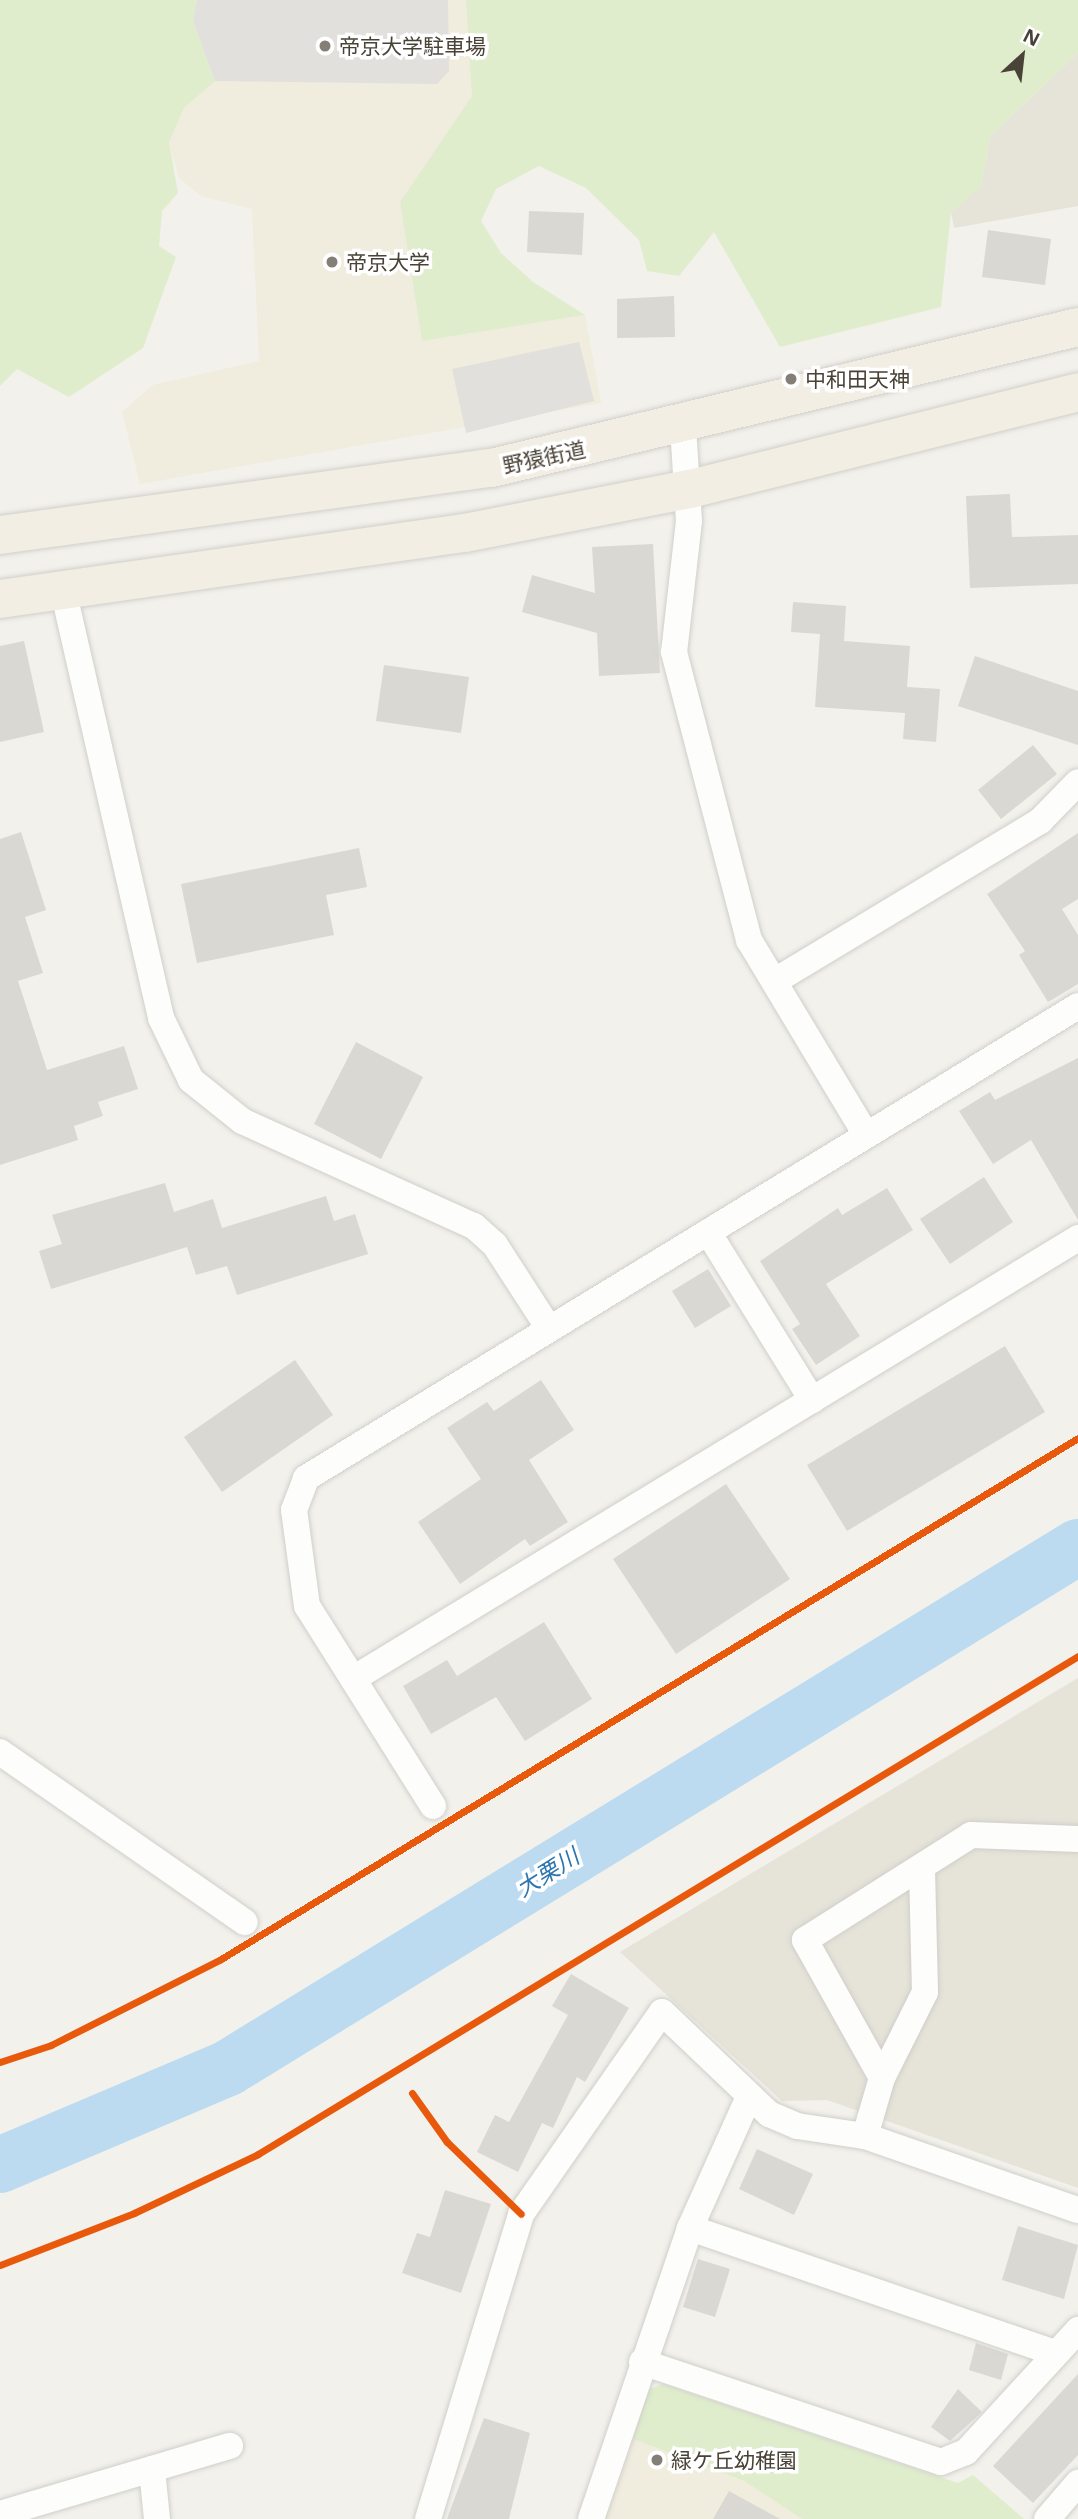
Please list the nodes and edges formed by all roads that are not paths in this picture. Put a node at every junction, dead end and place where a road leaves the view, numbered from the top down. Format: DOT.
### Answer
graph roads {
  1 [pos="1078,327"];
  2 [pos="1078,392"];
  3 [pos="683,426"];
  4 [pos="690,489"];
  5 [pos="0,535"];
  6 [pos="64,594"];
  7 [pos="0,599"];
  8 [pos="1078,782"];
  9 [pos="775,981"];
  10 [pos="1078,1006"];
  11 [pos="865,1133"];
  12 [pos="708,1232"];
  13 [pos="1078,1238"];
  14 [pos="548,1328"];
  15 [pos="812,1400"];
  16 [pos="354,1679"];
  17 [pos="0,1752"];
  18 [pos="433,1807"];
  19 [pos="1078,1839"];
  20 [pos="922,1867"];
  21 [pos="245,1922"];
  22 [pos="882,2078"];
  23 [pos="748,2099"];
  24 [pos="865,2136"];
  25 [pos="1078,2210"];
  26 [pos="690,2228"];
  27 [pos="1078,2330"];
  28 [pos="1055,2353"];
  29 [pos="642,2362"];
  30 [pos="230,2446"];
  31 [pos="152,2469"];
  32 [pos="1077,2485"];
  33 [pos="0,2514"];
  34 [pos="157,2519"];
  35 [pos="428,2519"];
  36 [pos="591,2519"];
  37 [pos="1047,2519"];
  1 -- 3 [label="main road, 野猿街道"];
  2 -- 4 [label="main road"];
  3 -- 4 [label="street"];
  3 -- 5 [label="main road, 野猿街道"];
  4 -- 6 [label="main road"];
  4 -- 9 [label="street"];
  6 -- 7 [label="main road"];
  6 -- 14 [label="street"];
  8 -- 9 [label="street"];
  9 -- 11 [label="street"];
  10 -- 11 [label="street"];
  11 -- 12 [label="street"];
  12 -- 14 [label="street"];
  12 -- 15 [label="street"];
  13 -- 15 [label="street"];
  14 -- 16 [label="street"];
  15 -- 16 [label="street"];
  16 -- 18 [label="street"];
  17 -- 21 [label="street"];
  19 -- 20 [label="street"];
  20 -- 22 [label="street"];
  20 -- 22 [label="street"];
  22 -- 24 [label="street"];
  23 -- 24 [label="street"];
  23 -- 26 [label="street"];
  23 -- 35 [label="street"];
  24 -- 25 [label="street"];
  26 -- 28 [label="street"];
  26 -- 29 [label="street"];
  27 -- 28 [label="street"];
  28 -- 29 [label="street"];
  29 -- 36 [label="street"];
  30 -- 31 [label="street"];
  31 -- 33 [label="street"];
  31 -- 34 [label="street"];
  32 -- 37 [label="street"];
}
